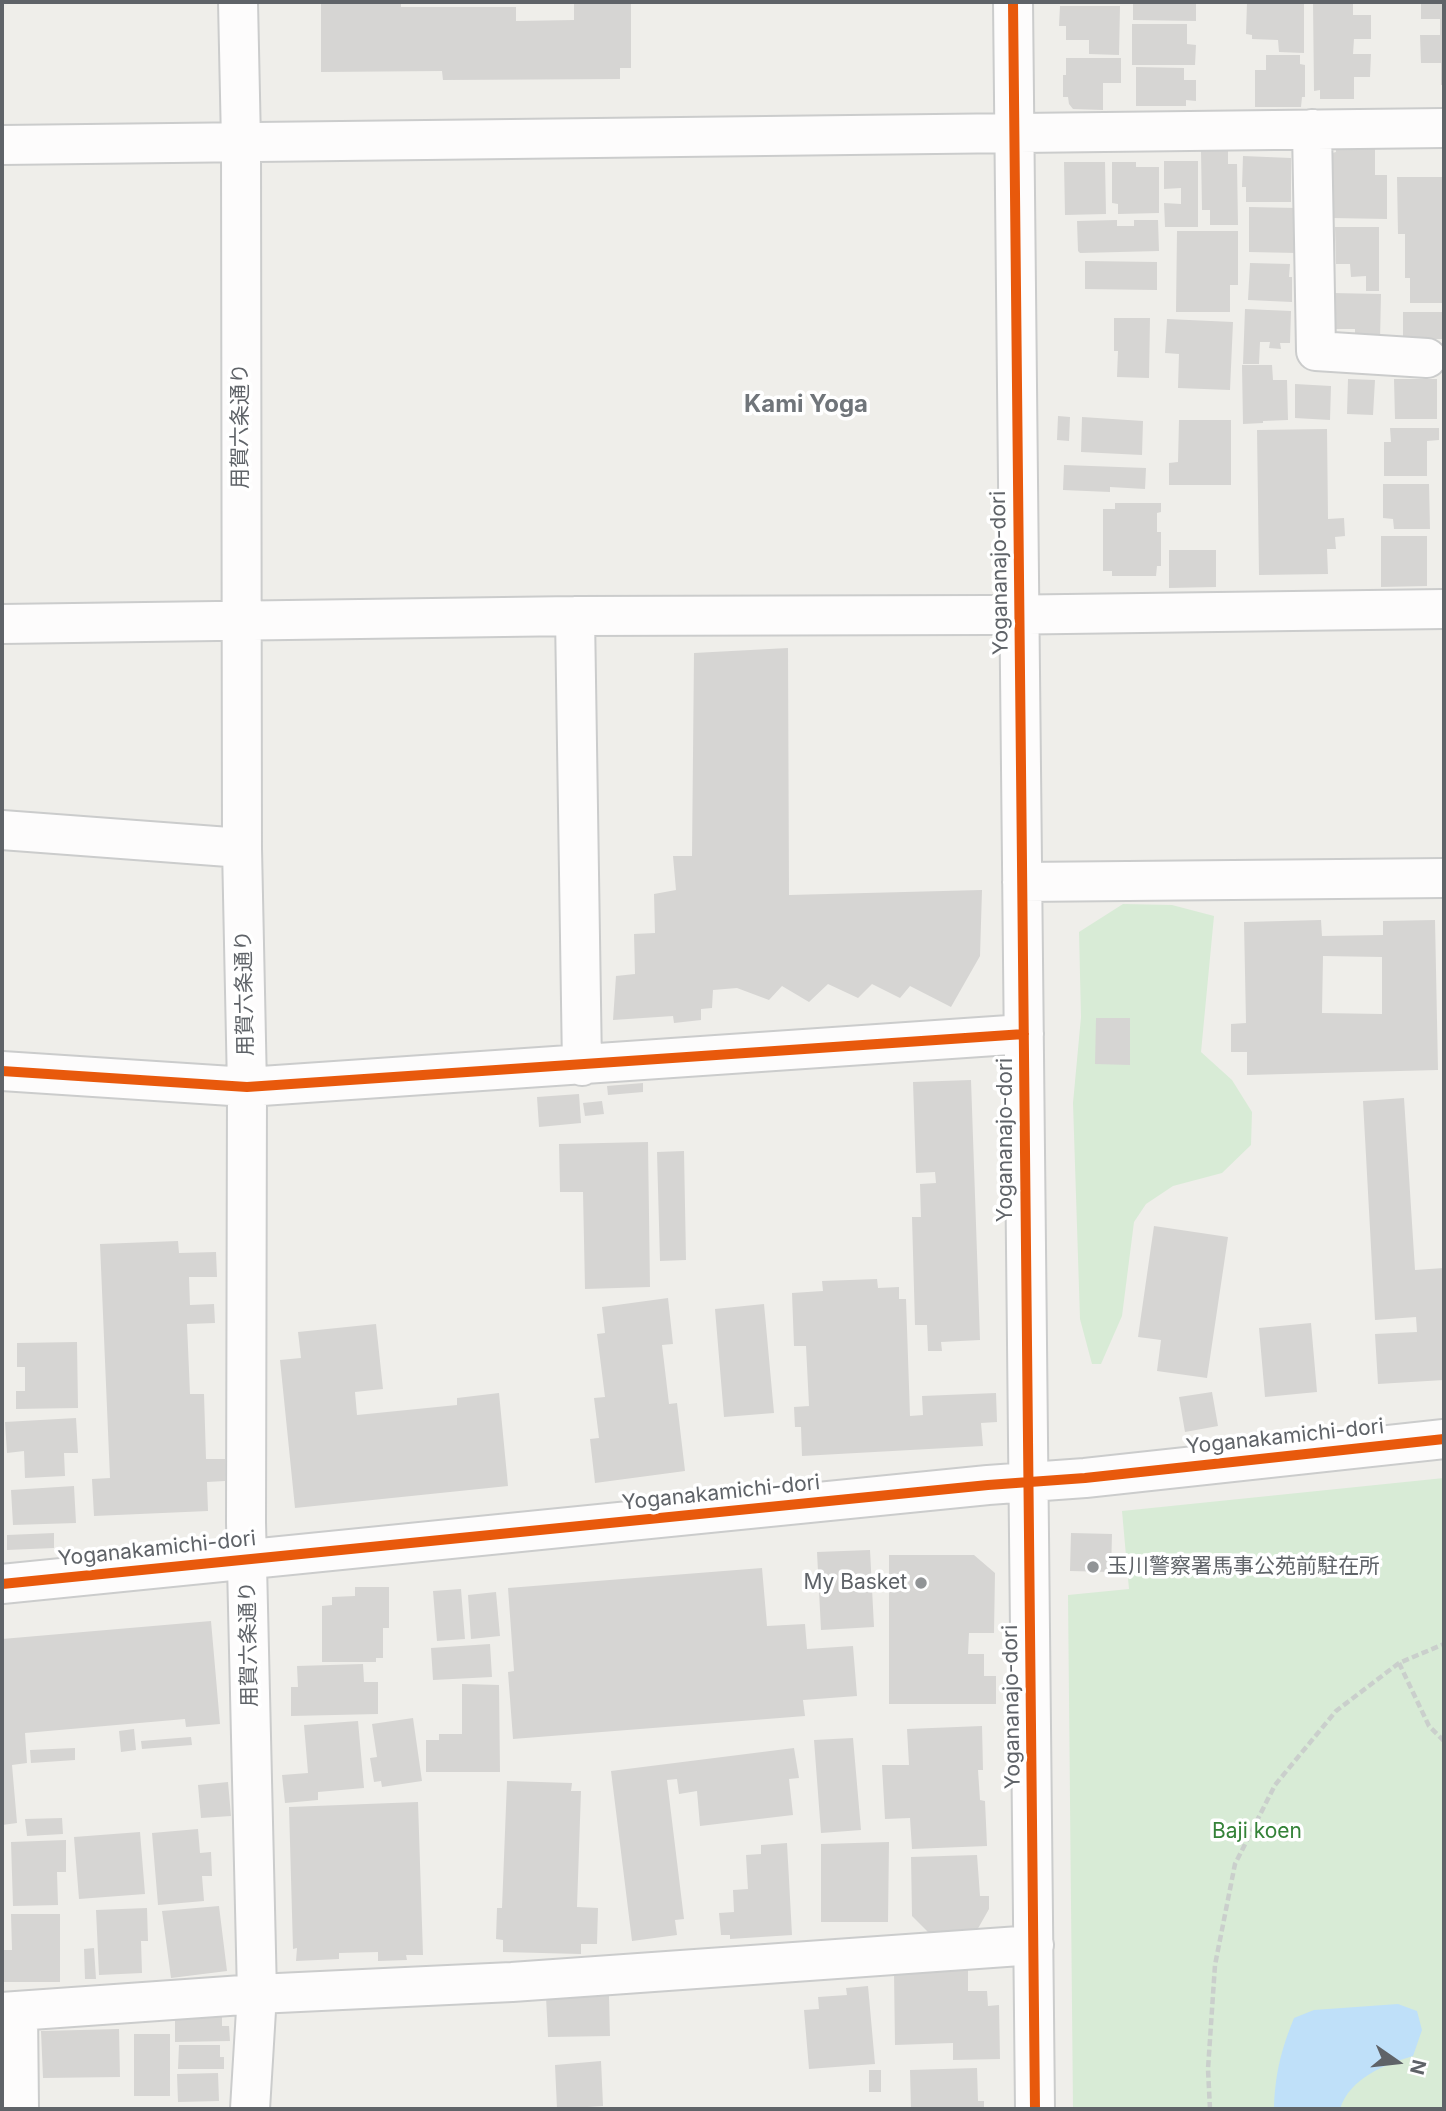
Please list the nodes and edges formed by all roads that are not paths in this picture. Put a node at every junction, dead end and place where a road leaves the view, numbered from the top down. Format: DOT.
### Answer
graph roads {
  1 [pos="238,2"];
  2 [pos="1013,2"];
  3 [pos="1444,128"];
  4 [pos="1312,130"];
  5 [pos="1014,133"];
  6 [pos="241,142"];
  7 [pos="2,145"];
  8 [pos="1427,358"];
  9 [pos="1444,609"];
  10 [pos="1020,614"];
  11 [pos="575,616"];
  12 [pos="242,621"];
  13 [pos="2,624"];
  14 [pos="2,830"];
  15 [pos="242,848"];
  16 [pos="1444,878"];
  17 [pos="1022,882"];
  18 [pos="1024,1034"];
  19 [pos="582,1066"];
  20 [pos="2,1071"];
  21 [pos="247,1087"];
  22 [pos="1444,1439"];
  23 [pos="1028,1482"];
  24 [pos="247,1559"];
  25 [pos="2,1584"];
  26 [pos="1034,1945"];
  27 [pos="257,1994"];
  28 [pos="10,2011"];
  29 [pos="19,2109"];
  30 [pos="250,2109"];
  31 [pos="1035,2109"];
  1 -- 6 [label="street, 用賀六条通り"];
  2 -- 5 [label="street, Yogananajo-dori"];
  3 -- 4 [label="street"];
  4 -- 5 [label="street"];
  4 -- 8 [label="street"];
  5 -- 6 [label="street"];
  5 -- 10 [label="street, Yogananajo-dori"];
  6 -- 7 [label="street"];
  6 -- 12 [label="street, 用賀六条通り"];
  9 -- 10 [label="street"];
  10 -- 11 [label="street"];
  10 -- 17 [label="street, Yogananajo-dori"];
  11 -- 12 [label="street"];
  11 -- 19 [label="street"];
  12 -- 13 [label="street"];
  12 -- 15 [label="street, 用賀六条通り"];
  14 -- 15 [label="street"];
  15 -- 21 [label="street, 用賀六条通り"];
  16 -- 17 [label="street"];
  17 -- 18 [label="street, Yogananajo-dori"];
  18 -- 19 [label="street"];
  18 -- 23 [label="street, Yogananajo-dori"];
  19 -- 21 [label="street"];
  20 -- 21 [label="street"];
  21 -- 24 [label="street, 用賀六条通り"];
  22 -- 23 [label="street, Yoganakamichi-dori"];
  23 -- 24 [label="street, Yoganakamichi-dori"];
  23 -- 26 [label="street, Yogananajo-dori"];
  24 -- 25 [label="street, Yoganakamichi-dori"];
  24 -- 27 [label="street, 用賀六条通り"];
  26 -- 27 [label="street"];
  26 -- 31 [label="street, Yogananajo-dori"];
  27 -- 28 [label="street"];
  27 -- 30 [label="street, 用賀六条通り"];
  28 -- 29 [label="street"];
}
